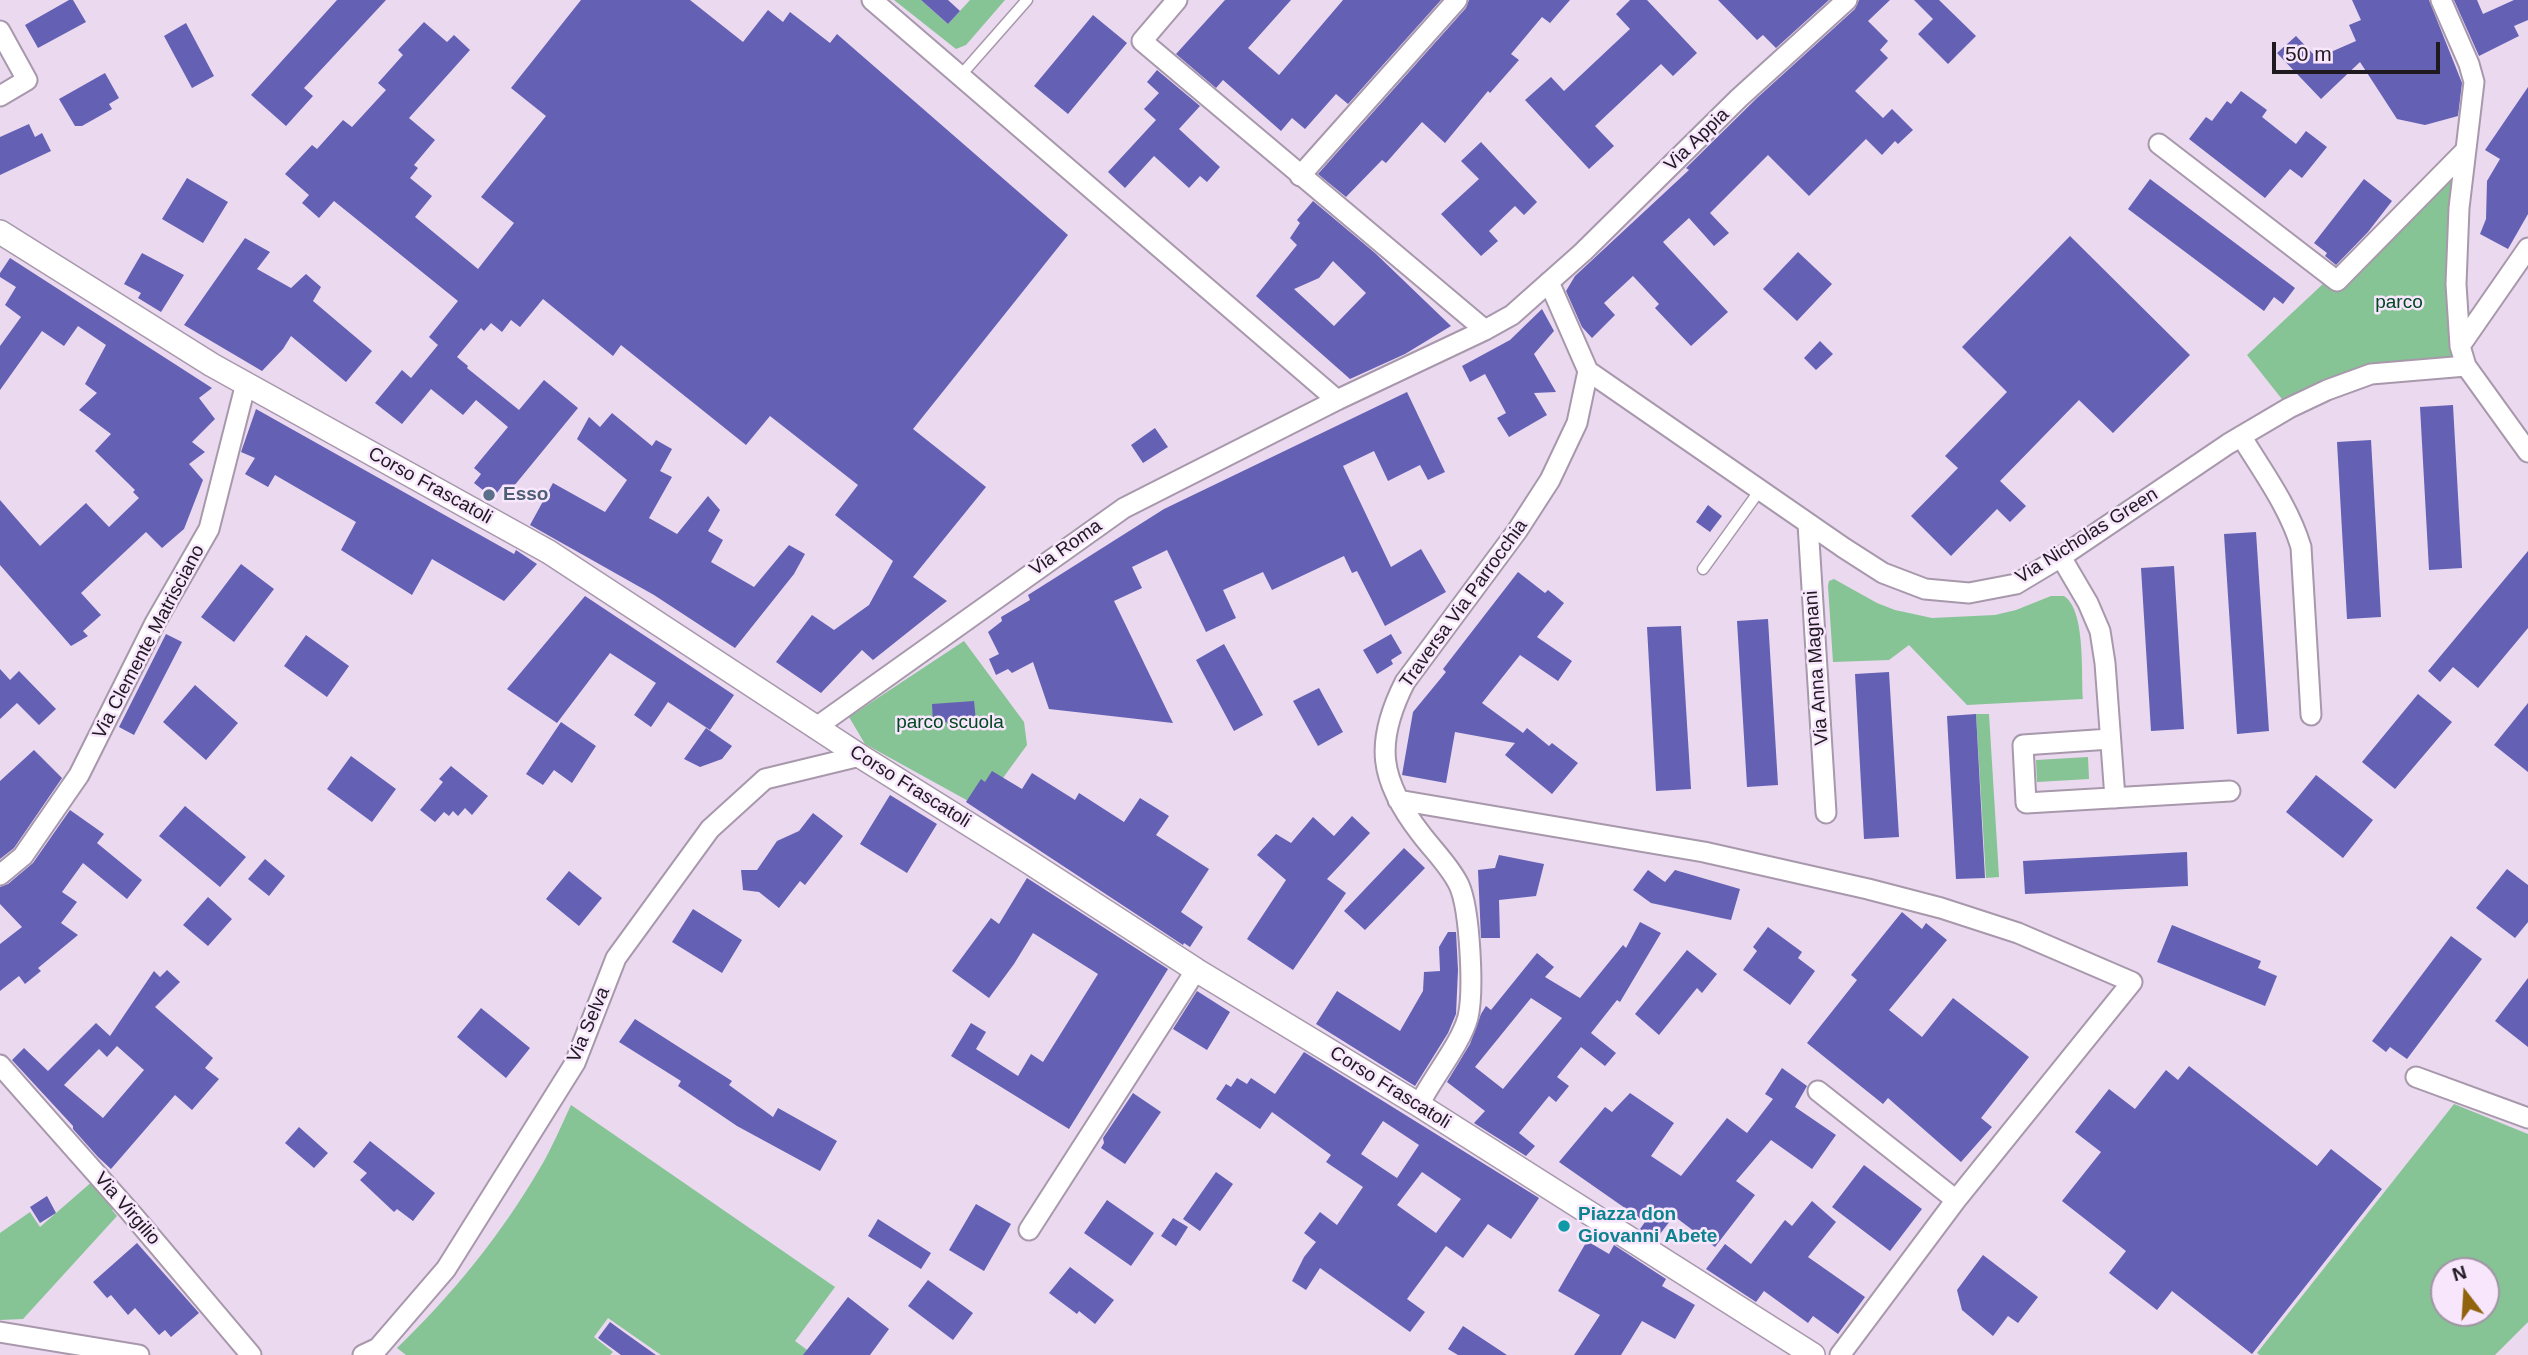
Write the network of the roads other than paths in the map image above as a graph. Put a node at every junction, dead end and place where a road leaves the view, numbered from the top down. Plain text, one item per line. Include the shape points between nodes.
1 (872, 0) edge
2 (1027, 0) edge
3 (1177, 0) edge
4 (1457, 0) edge
5 (1847, 0) edge
6 (2441, 0) edge
7 (0, 31) edge
8 (961, 75) junction
9 (0, 96) edge
10 (2159, 144) dead end
11 (2464, 152) junction
12 (1300, 176) junction
13 (0, 232) edge
14 (2528, 248) edge
15 (1549, 282) junction
16 (1485, 330) junction
17 (2460, 346) junction
18 (2466, 366) junction
19 (1588, 371) junction
20 (246, 383) junction
21 (1337, 400) junction
22 (2241, 436) junction
23 (2528, 452) edge
24 (1760, 490) junction
25 (1808, 524) junction
26 (2061, 557) junction
27 (1703, 569) dead end
28 (2311, 715) dead end
29 (815, 728) junction
30 (2110, 739) junction
31 (864, 759) junction
32 (2230, 791) dead end
33 (2115, 798) junction
34 (1398, 800) junction
35 (1826, 813) dead end
36 (0, 875) edge
37 (1196, 970) junction
38 (0, 1065) edge
39 (2416, 1077) dead end
40 (1818, 1091) dead end
41 (1419, 1105) junction
42 (2528, 1118) edge
43 (1955, 1200) junction
44 (1029, 1230) dead end
45 (0, 1332) edge
46 (139, 1355) edge
47 (251, 1355) edge
48 (363, 1355) edge
49 (1813, 1355) edge
50 (1840, 1355) edge

1 - 8 street
2 - 8 lane
3 - 12 street via 1142,41
4 - 12 street
5 - 15 street, Via Appia
6 - 11 street via 2474,82
7 - 9 street via 27,80
8 - 21 street
10 - 11 street via 2337,281
11 - 17 street via 2456,284
12 - 16 street
13 - 20 street, Corso Frascatoli
14 - 17 street
15 - 16 street, Via Roma via 1511,315
15 - 19 street
16 - 21 street, Via Roma
17 - 18 street
18 - 22 street, Via Nicholas Green via 2371,374 2289,408
18 - 23 street
19 - 24 street, Via Nicholas Green
19 - 34 street, Traversa Via Parrocchia via 1577,423 1550,480 1396,699 1384,754
20 - 29 street, Corso Frascatoli via 549,552
20 - 36 street, Via Clemente Matrisciano via 209,529 155,623 79,775 23,856
21 - 29 street, Via Roma via 1124,508
22 - 26 street, Via Nicholas Green
22 - 28 street via 2286,509 2301,547
24 - 25 street, Via Nicholas Green
24 - 27 lane
25 - 26 street, Via Nicholas Green via 1883,573 1925,589 1969,593 2016,584
25 - 35 street, Via Anna Magnani
26 - 30 street via 2100,631
29 - 31 street, Corso Frascatoli
30 - 33 street
30 - 33 street via 2023,745 2026,803
31 - 37 street, Corso Frascatoli
31 - 48 street, Via Selva via 765,779 710,829 616,958 575,1063 446,1269 378,1348
32 - 33 street
34 - 41 street, Traversa Via Parrocchia via 1459,885 1467,926 1468,1016
34 - 43 street via 1704,852 1868,889 2018,933 2132,982
37 - 41 street, Corso Frascatoli
37 - 44 street
38 - 47 street, Via Virgilio
39 - 42 street
40 - 43 street
41 - 49 street, Corso Frascatoli
43 - 50 street
45 - 46 street

